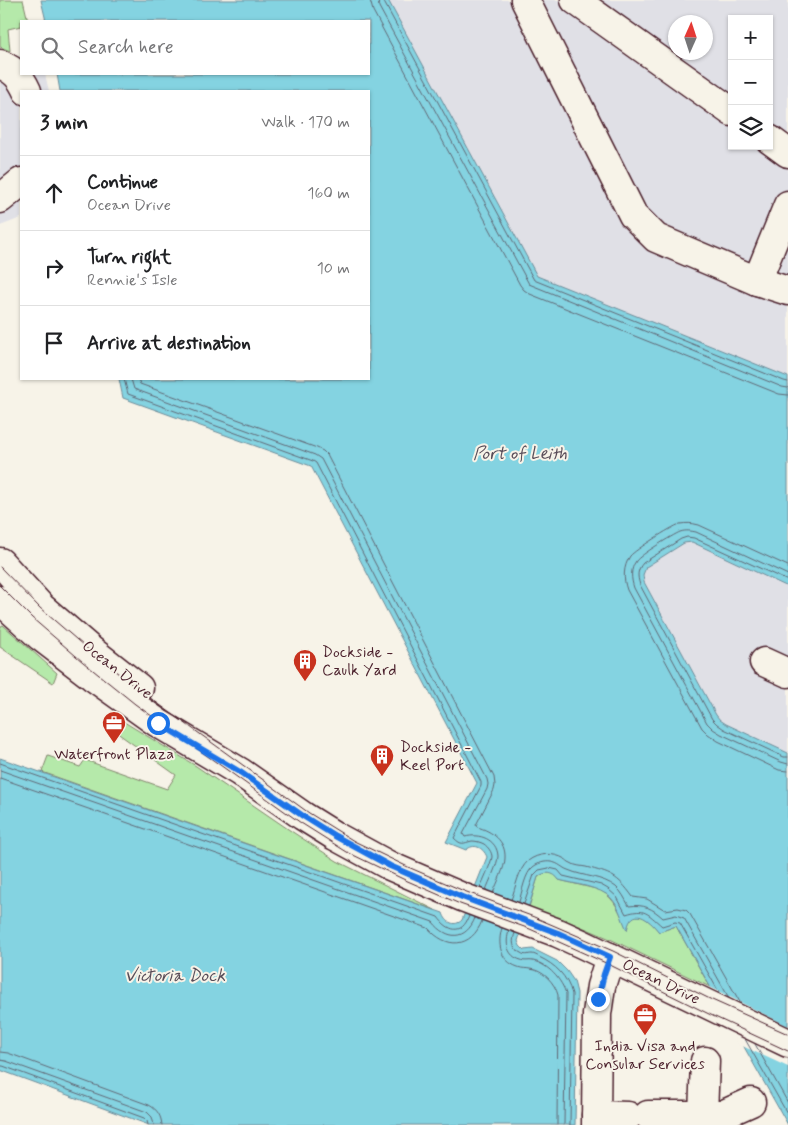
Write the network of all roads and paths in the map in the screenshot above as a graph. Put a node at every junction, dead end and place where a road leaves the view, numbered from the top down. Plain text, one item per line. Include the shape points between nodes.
1 (525, 0) edge
2 (575, 0) edge
3 (0, 64) edge
4 (26, 90) edge
5 (728, 109) edge
6 (773, 143) edge
7 (788, 153) edge
8 (20, 183) edge
9 (0, 199) edge
10 (788, 205) edge
11 (757, 281) junction
12 (788, 291) edge
13 (0, 562) edge
14 (11, 592) edge
15 (610, 957) junction
16 (788, 1043) edge
17 (705, 1061) dead end
18 (751, 1102) dead end
19 (703, 1115) junction
20 (596, 1120) edge

1 - 11 street via 633,215 656,238
2 - 5 street
3 - 4 street via 20,77
6 - 7 street
8 - 9 street
10 - 11 street
11 - 12 street
13 - 14 street, Ocean Drive
14 - 15 street, Ocean Drive via 41,637 92,676 158,723 240,772 335,836 390,866
15 - 16 street, Ocean Drive
15 - 20 street via 598,999
17 - 19 street
18 - 19 street via 722,1115
19 - 20 street

